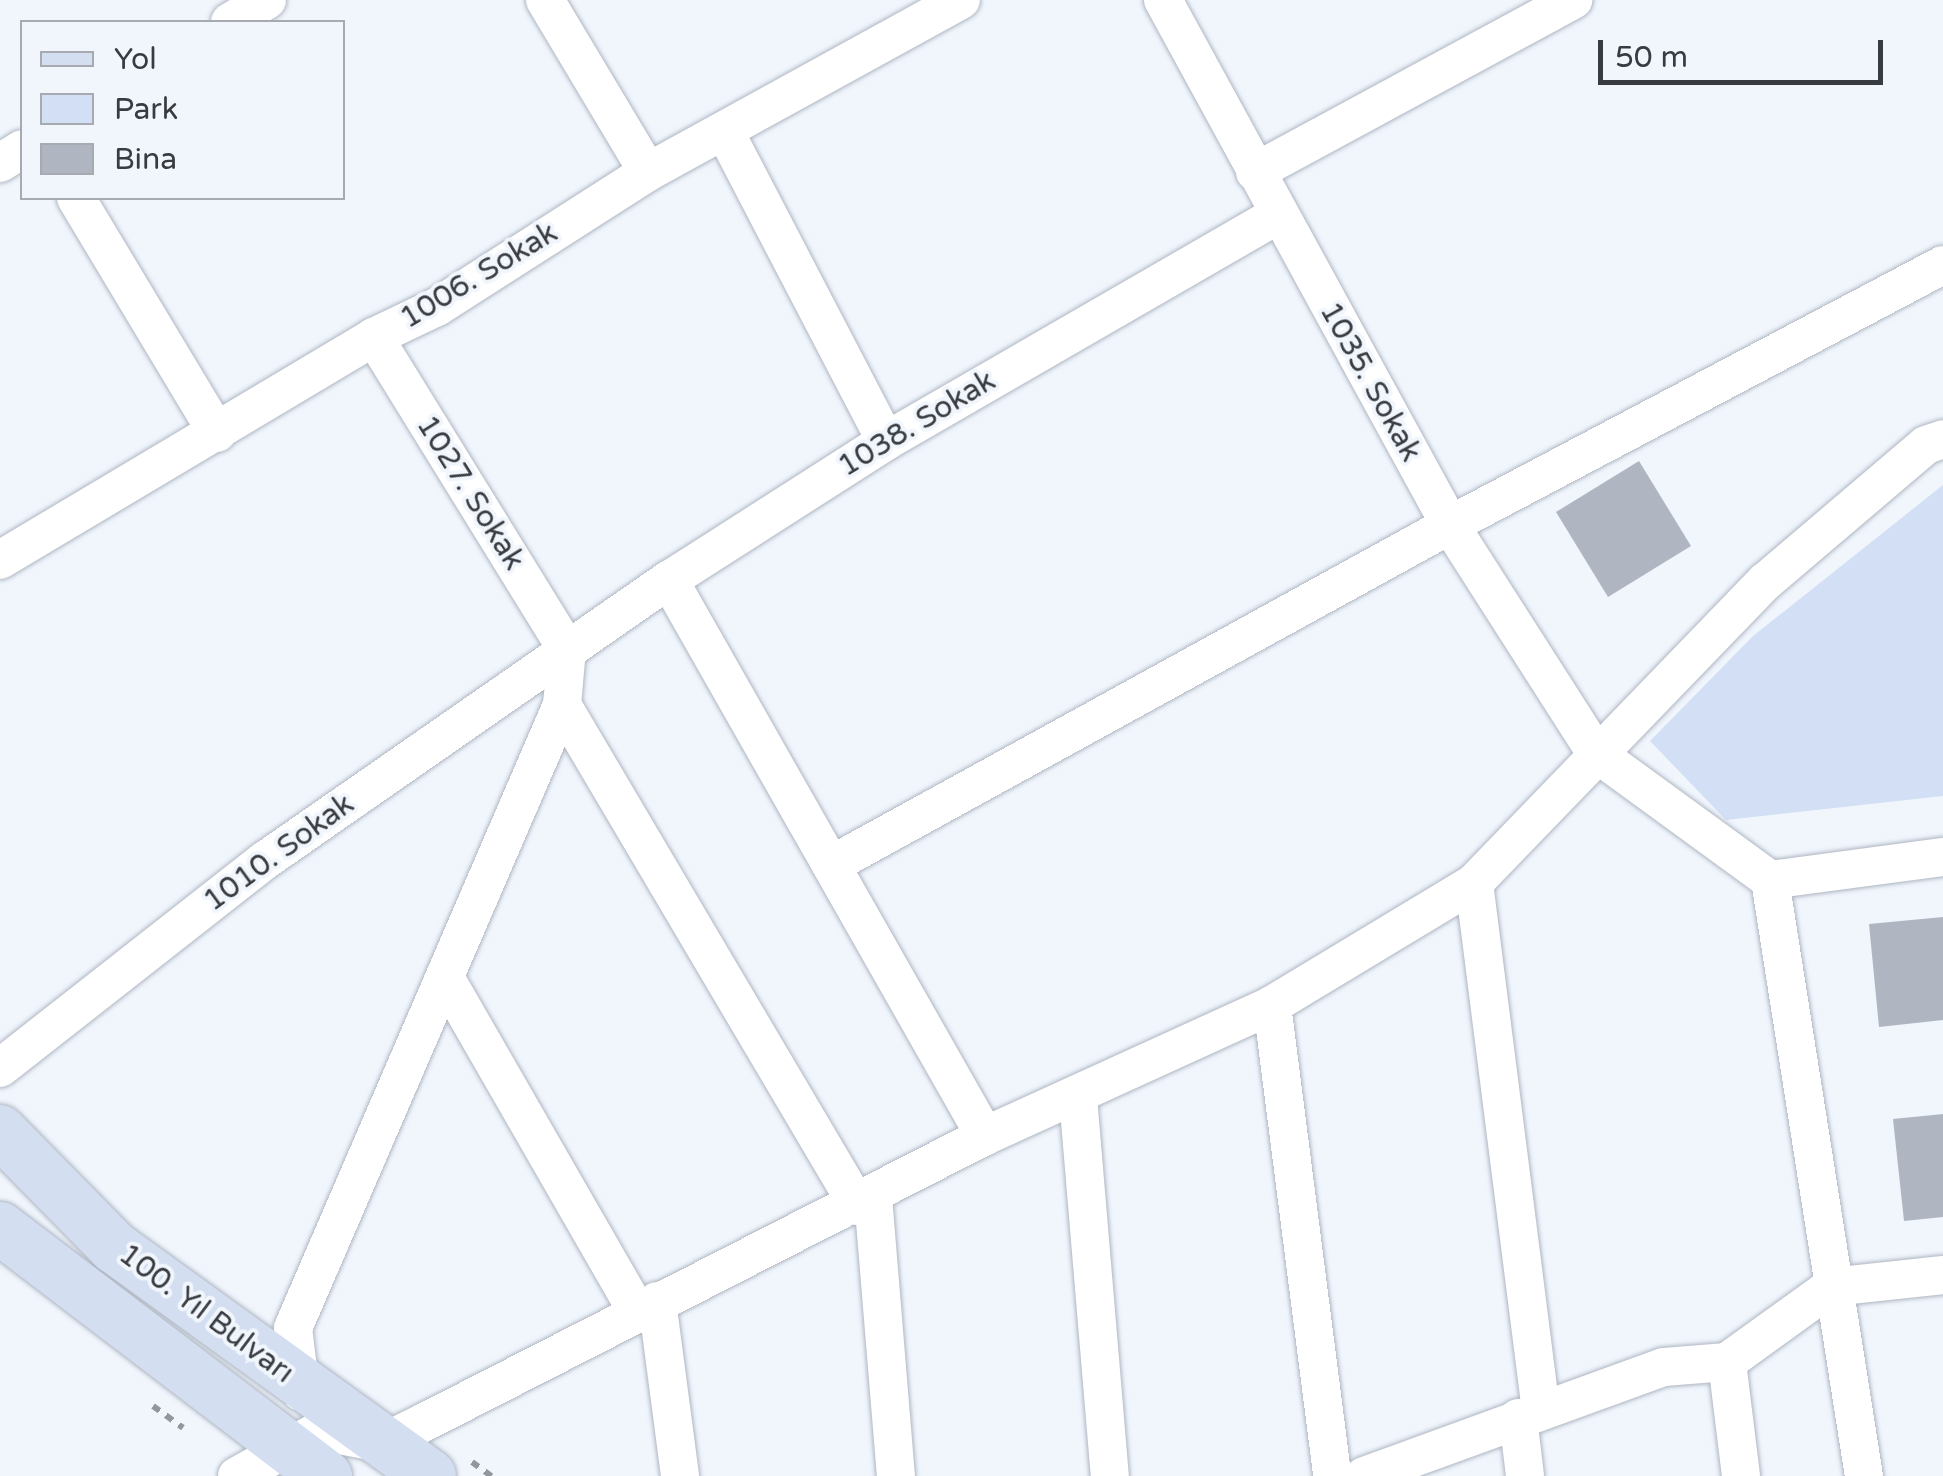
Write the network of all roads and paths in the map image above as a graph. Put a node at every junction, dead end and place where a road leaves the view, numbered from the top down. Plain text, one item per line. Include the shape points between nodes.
1 (266, 0) edge
2 (545, 0) edge
3 (962, 0) edge
4 (1163, 0) edge
5 (1572, 0) edge
6 (233, 20) edge
7 (726, 134) junction
8 (648, 172) junction
9 (1255, 172) junction
10 (77, 200) edge
11 (1276, 214) junction
12 (1943, 265) edge
13 (374, 337) junction
14 (216, 433) junction
15 (1943, 438) edge
16 (886, 441) junction
17 (1450, 525) junction
18 (0, 560) edge
19 (669, 580) junction
20 (567, 649) junction
21 (562, 705) junction
22 (1596, 752) junction
23 (1943, 857) edge
24 (830, 866) junction
25 (1770, 880) junction
26 (1474, 883) junction
27 (447, 981) junction
28 (1272, 1005) junction
29 (0, 1068) edge
30 (1078, 1097) junction
31 (0, 1130) edge
32 (985, 1136) junction
33 (866, 1201) junction
34 (0, 1228) edge
35 (1943, 1275) edge
36 (1831, 1287) junction
37 (647, 1306) junction
38 (1727, 1362) junction
39 (296, 1380) junction
40 (1530, 1414) junction
41 (382, 1443) junction
42 (311, 1451) edge
43 (236, 1476) edge
44 (430, 1476) edge
45 (680, 1476) edge
46 (896, 1476) edge
47 (1110, 1476) edge
48 (1332, 1476) edge
49 (1364, 1476) edge
50 (1525, 1476) edge
51 (1741, 1476) edge
52 (1864, 1476) edge

1 - 6 street
2 - 8 street
3 - 7 street, 1006. Sokak
4 - 9 street, 1035. Sokak
5 - 9 street
7 - 8 street, 1006. Sokak
7 - 16 street
8 - 13 street, 1006. Sokak via 437,307
9 - 11 street, 1035. Sokak
10 - 14 street
11 - 16 street, 1038. Sokak
11 - 17 street, 1035. Sokak
12 - 17 street
13 - 14 street, 1006. Sokak
13 - 20 street, 1027. Sokak
14 - 18 street, 1006. Sokak
15 - 22 street via 1926,445 1765,582
16 - 19 street, 1038. Sokak
17 - 22 street, 1035. Sokak
17 - 24 street
19 - 20 street, 1038. Sokak
19 - 24 street
20 - 21 street
20 - 29 street, 1010. Sokak via 264,861
21 - 27 street
21 - 33 street
22 - 25 street
22 - 26 street
23 - 25 street
24 - 32 street
25 - 36 street
26 - 28 street
26 - 40 street
27 - 37 street
27 - 39 street via 293,1328
28 - 30 street
28 - 48 street
30 - 32 street
30 - 47 street
31 - 39 main road, 100. Yıl Bulvarı via 114,1247
32 - 33 street
33 - 37 street
33 - 46 street
34 - 42 main road, 100. Yıl Bulvarı
35 - 36 street
36 - 38 street
36 - 52 street
37 - 41 street
37 - 45 street
38 - 40 street via 1664,1367
38 - 51 street
39 - 41 main road, 100. Yıl Bulvarı
39 - 42 street
40 - 49 street
40 - 50 street
41 - 42 street
41 - 44 main road, 100. Yıl Bulvarı
42 - 43 street

